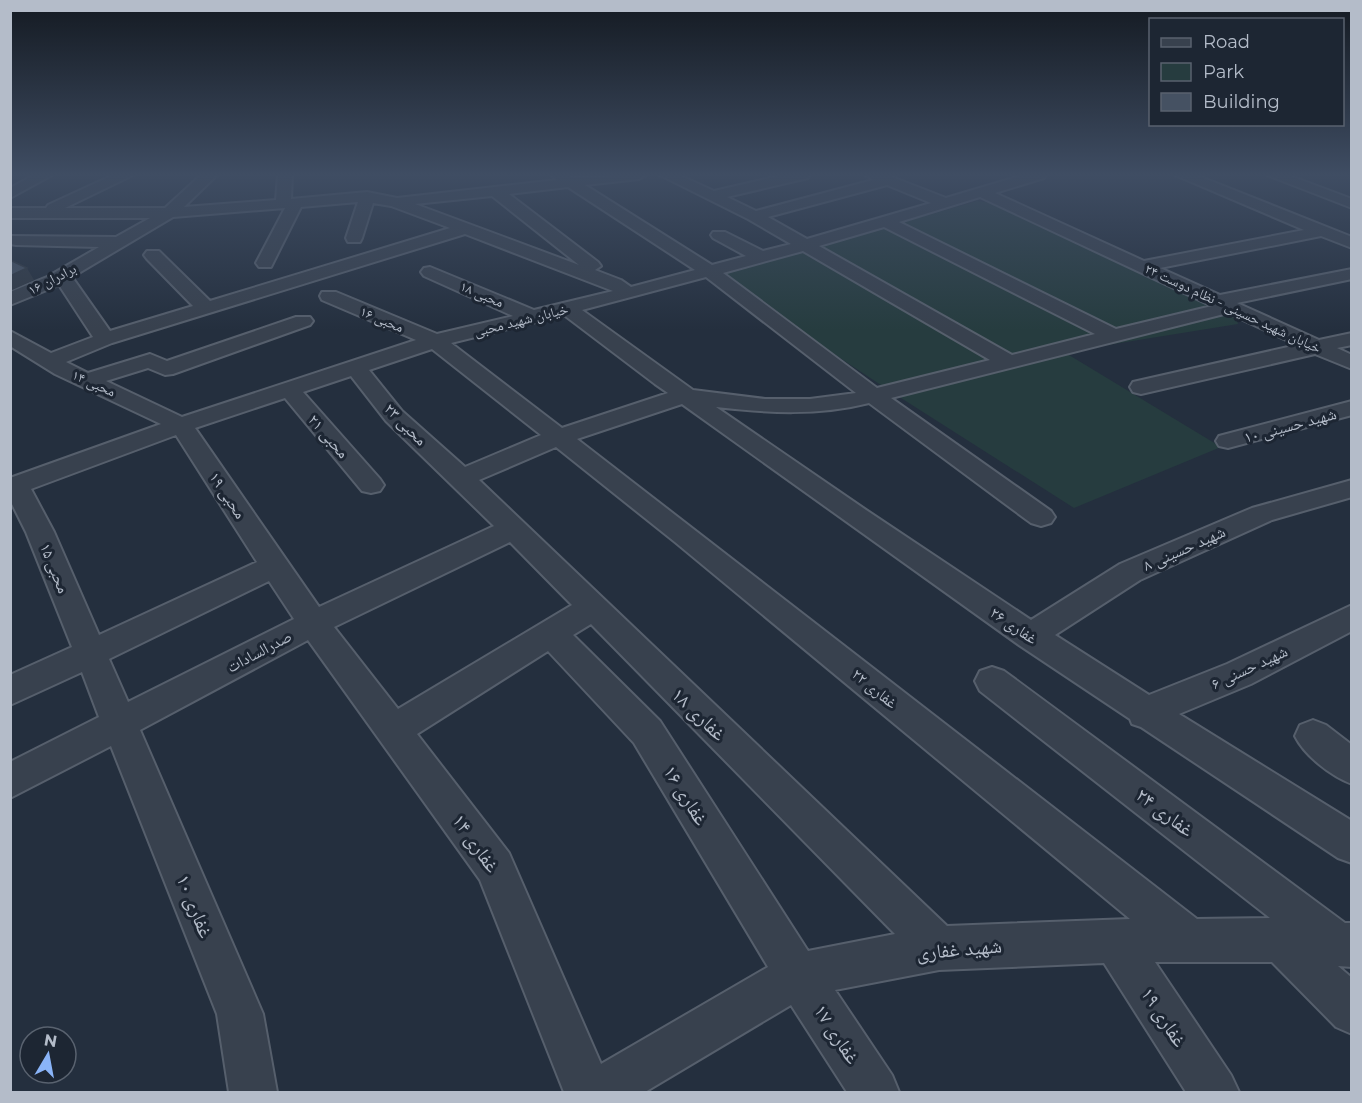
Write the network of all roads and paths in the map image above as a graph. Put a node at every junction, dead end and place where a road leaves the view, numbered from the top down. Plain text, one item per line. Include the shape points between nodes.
1 (42, 226) edge
2 (146, 226) edge
3 (280, 226) edge
4 (359, 226) edge
5 (462, 226) edge
6 (541, 226) edge
7 (639, 226) edge
8 (773, 226) edge
9 (871, 226) edge
10 (896, 226) edge
11 (1057, 226) edge
12 (1311, 226) edge
13 (466, 228) junction
14 (1322, 231) junction
15 (719, 235) dead end
16 (354, 238) dead end
17 (13, 241) edge
18 (119, 242) junction
19 (1352, 243) edge
20 (806, 245) junction
21 (153, 255) dead end
22 (761, 257) junction
23 (265, 263) dead end
24 (1144, 266) junction
25 (709, 271) junction
26 (430, 272) dead end
27 (1352, 274) edge
28 (62, 276) junction
29 (621, 289) junction
30 (329, 296) dead end
31 (10, 300) edge
32 (1224, 304) junction
33 (206, 307) junction
34 (567, 308) junction
35 (533, 317) junction
36 (303, 321) dead end
37 (1114, 336) junction
38 (10, 337) edge
39 (105, 339) junction
40 (1352, 339) edge
41 (435, 341) junction
42 (1315, 346) junction
43 (50, 361) junction
44 (1009, 362) junction
45 (1352, 363) edge
46 (355, 366) junction
47 (88, 380) junction
48 (1141, 387) dead end
49 (288, 388) junction
50 (683, 396) junction
51 (874, 396) junction
52 (1352, 408) edge
53 (181, 425) junction
54 (558, 437) junction
55 (1228, 441) dead end
56 (462, 478) junction
57 (371, 484) dead end
58 (13, 486) edge
59 (1352, 488) edge
60 (1041, 517) dead end
61 (512, 529) junction
62 (275, 566) junction
63 (592, 608) junction
64 (1352, 617) edge
65 (313, 623) junction
66 (550, 633) junction
67 (1030, 636) junction
68 (90, 653) junction
69 (992, 681) dead end
70 (10, 691) edge
71 (1144, 713) junction
72 (120, 724) junction
73 (393, 730) junction
74 (1312, 736) dead end
75 (1352, 767) edge
76 (10, 781) edge
77 (1352, 844) edge
78 (1281, 940) junction
79 (1115, 941) junction
80 (1190, 941) junction
81 (1345, 944) edge
82 (939, 948) junction
83 (798, 975) junction
84 (1352, 1011) edge
85 (253, 1092) edge
86 (588, 1092) edge
87 (600, 1092) edge
88 (875, 1092) edge
89 (1214, 1092) edge

1 - 17 street
2 - 18 street, برادران ۱۶
3 - 23 street
4 - 16 street
5 - 13 street
6 - 29 street
7 - 25 street
8 - 20 street
9 - 20 street, خیابان شهید محبی
10 - 37 street
11 - 24 street, خیابان شهید حسینی - نظام دوست ۲۴
12 - 14 street
13 - 29 street
13 - 33 street
14 - 19 street
14 - 24 street
15 - 22 street
17 - 18 street
18 - 28 street, برادران ۱۶
20 - 22 street, خیابان شهید محبی
20 - 44 street
21 - 33 street
22 - 25 street, خیابان شهید محبی
24 - 32 street, خیابان شهید حسینی - نظام دوست ۲۴
25 - 29 street, خیابان شهید محبی
25 - 51 street
26 - 35 street, محبی ۱۸
27 - 32 street
28 - 31 street, برادران ۱۶
28 - 39 street
29 - 34 street, خیابان شهید محبی
30 - 41 street, محبی ۱۶
32 - 37 street
32 - 42 street, خیابان شهید حسینی - نظام دوست ۲۴
33 - 39 street
34 - 35 street, خیابان شهید محبی
34 - 50 street, غفاری ۲۶
35 - 41 street, خیابان شهید محبی
36 - 47 street via 165,369 150,360
37 - 44 street
38 - 43 street, محبی ۱۴
39 - 43 street
40 - 42 street
41 - 46 street, خیابان شهید محبی
41 - 54 street, محبی ۱۶
42 - 45 street, خیابان شهید حسینی - نظام دوست ۲۴
42 - 48 street
43 - 47 street, محبی ۱۴
44 - 51 street
46 - 49 street, خیابان شهید محبی
46 - 56 street, محبی ۲۳ via 394,416
47 - 53 street, محبی ۱۴
49 - 53 street, خیابان شهید محبی
49 - 57 street, محبی ۲۱
50 - 51 street via 765,406 810,406 843,404
50 - 54 street
50 - 67 street, غفاری ۲۶
51 - 60 street
52 - 55 street, شهید حسینی ۱۰
53 - 58 street, خیابان شهید محبی
53 - 62 street, محبی ۱۹
54 - 56 street
54 - 80 street, غفاری ۲۲
56 - 61 street, غفاری ۱۸
58 - 68 street, محبی ۱۵ via 40,532
59 - 67 street, شهید حسینی ۸ via 1262,514 1130,572
61 - 63 street, غفاری ۱۸
61 - 65 street, صدرالسادات
62 - 65 street, محبی ۱۹
62 - 68 street
63 - 66 street
63 - 82 street, غفاری ۱۸
64 - 71 street, شهید حسنی ۶ via 1239,674
65 - 72 street, صدرالسادات
65 - 73 street, غفاری ۱۴
66 - 73 street
66 - 83 street, غفاری ۱۶ via 647,732
67 - 71 street, غفاری ۲۶
68 - 70 street
68 - 72 street, محبی ۱۵
69 - 81 street, غفاری ۲۴
71 - 77 street, غفاری ۲۶
72 - 76 street, صدرالسادات
72 - 85 street, غفاری ۱۰ via 240,1014
73 - 86 street, غفاری ۱۴ via 495,867
74 - 75 street
78 - 80 street, شهید غفاری
78 - 81 street, شهید غفاری
78 - 84 street
79 - 80 street, شهید غفاری
79 - 82 street, شهید غفاری
79 - 89 street, غفاری ۱۹
82 - 83 street, شهید غفاری
83 - 87 street, شهید غفاری
83 - 88 street, غفاری ۱۷

